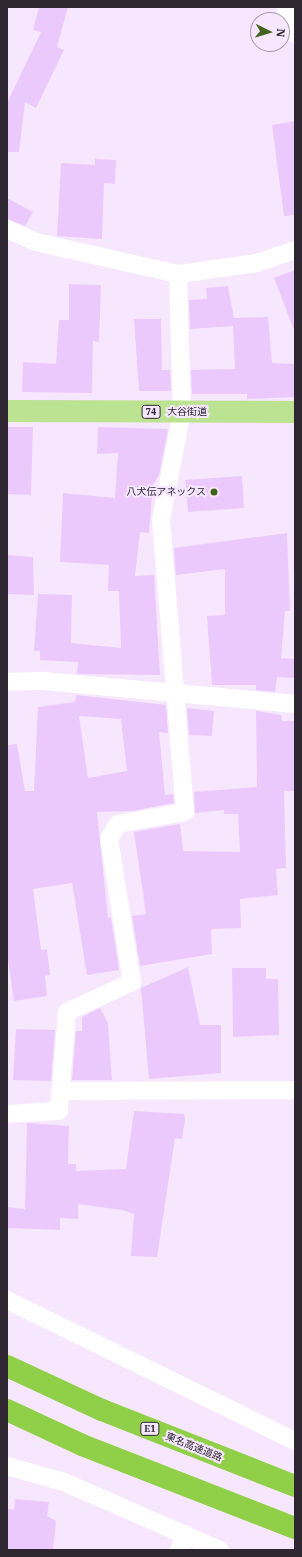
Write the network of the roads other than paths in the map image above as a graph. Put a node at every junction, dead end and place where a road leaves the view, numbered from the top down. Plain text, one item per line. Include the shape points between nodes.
1 (286, 7) edge
2 (295, 34) edge
3 (7, 229) edge
4 (295, 250) edge
5 (178, 274) junction
6 (7, 411) edge
7 (182, 412) junction
8 (295, 412) edge
9 (7, 682) edge
10 (177, 693) junction
11 (295, 704) edge
12 (295, 1090) edge
13 (63, 1091) junction
14 (7, 1114) edge
15 (7, 1300) edge
16 (7, 1366) edge
17 (7, 1410) edge
18 (295, 1441) edge
19 (7, 1466) edge
20 (295, 1486) edge
21 (295, 1528) edge
22 (182, 1542) edge
23 (220, 1550) edge

1 - 2 street
3 - 5 street via 36,242
4 - 5 street via 257,263
5 - 7 street
6 - 7 main road, 大谷街道 / 74
7 - 8 main road, 大谷街道 / 74
7 - 10 street via 161,520 162,569
9 - 10 street via 43,681
10 - 11 street
10 - 13 street via 185,812 118,824 109,839 132,982 67,1012
12 - 13 street
13 - 14 street via 59,1111
15 - 18 street
16 - 20 highway, 東名高速道路 / E1 via 102,1410
17 - 21 highway via 82,1445
19 - 22 street via 64,1482
22 - 23 street

